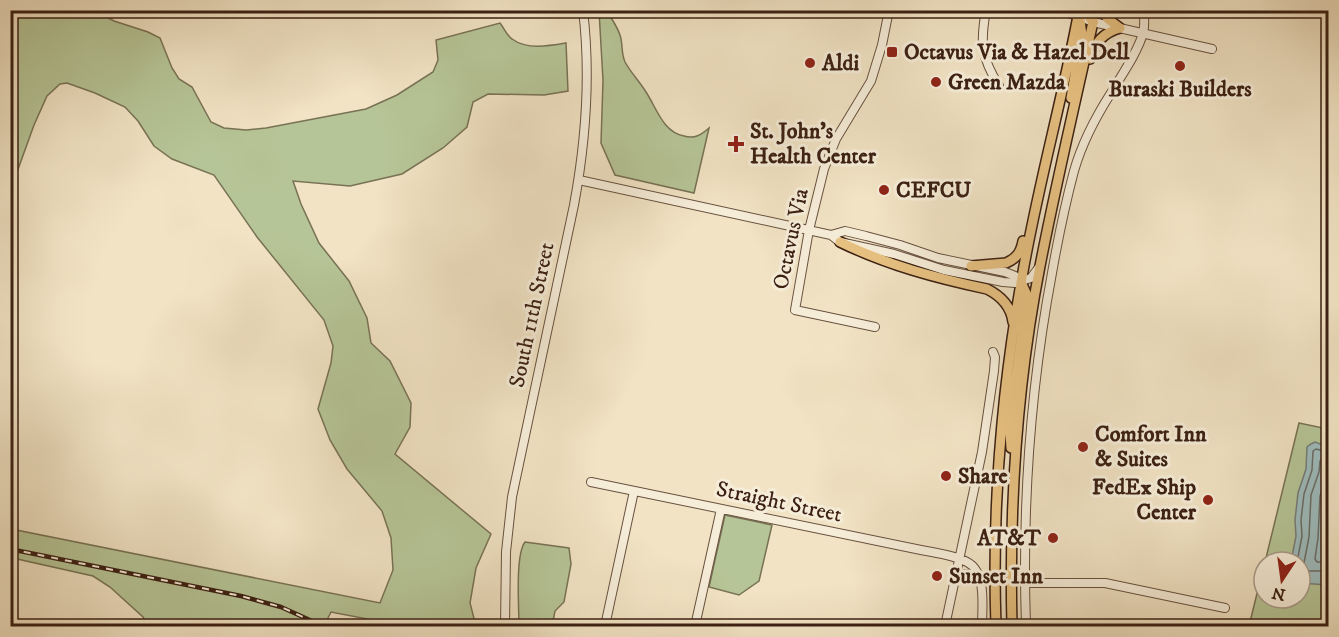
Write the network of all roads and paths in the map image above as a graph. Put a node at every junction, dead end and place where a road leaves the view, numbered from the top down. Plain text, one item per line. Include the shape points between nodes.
1 (582, 10) edge
2 (890, 10) edge
3 (986, 10) edge
4 (1056, 10) edge
5 (1102, 10) edge
6 (1144, 10) edge
7 (1082, 12) edge
8 (1094, 16) edge
9 (1120, 28) junction
10 (1143, 33) junction
11 (1212, 49) dead end
12 (999, 86) dead end
13 (1071, 118) junction
14 (1054, 126) junction
15 (579, 180) junction
16 (809, 230) junction
17 (831, 235) junction
18 (840, 242) junction
19 (971, 266) junction
20 (1040, 266) junction
21 (1021, 282) junction
22 (875, 327) dead end
23 (1013, 332) junction
24 (993, 352) dead end
25 (1014, 474) junction
26 (591, 482) dead end
27 (634, 491) junction
28 (721, 509) junction
29 (959, 559) junction
30 (980, 578) junction
31 (955, 581) junction
32 (1025, 583) junction
33 (1225, 608) dead end
34 (505, 627) edge
35 (605, 627) edge
36 (695, 627) edge
37 (945, 627) edge
38 (982, 627) edge
39 (996, 627) edge
40 (1012, 627) edge
41 (1026, 627) edge

1 - 15 street, South 11th Street via 587,62
2 - 16 street, Octavus Via via 871,81 831,150
3 - 12 street via 983,51
4 - 7 street
5 - 9 main road
6 - 10 street
7 - 8 highway
7 - 13 main road
7 - 14 main road
8 - 9 street
8 - 13 main road
9 - 10 street
9 - 13 main road via 1095,45 1082,95
10 - 11 street
10 - 32 street via 1085,139 1065,210 1034,397 1026,493
13 - 20 main road
14 - 19 main road via 1044,149 1022,249 1006,263
14 - 21 main road
15 - 16 street
15 - 34 street, South 11th Street via 512,497 506,552
16 - 17 street
16 - 22 street, Octavus Via via 795,310
17 - 18 street
17 - 19 street via 845,231
18 - 21 street via 966,275
18 - 23 main road via 938,279 993,292 1011,312
19 - 21 street via 1005,272
20 - 21 street via 1031,278
20 - 25 main road via 1024,368
21 - 23 main road
21 - 25 main road via 1026,304 1010,432
23 - 39 main road via 1000,442
24 - 29 street via 987,422
25 - 40 main road
26 - 27 street, Straight Street
27 - 28 street, Straight Street
27 - 35 street
28 - 29 street, Straight Street
28 - 36 street
29 - 30 street via 972,565
29 - 31 street
30 - 31 street via 968,573
30 - 38 street
31 - 37 street
32 - 33 street via 1105,583
32 - 41 street

